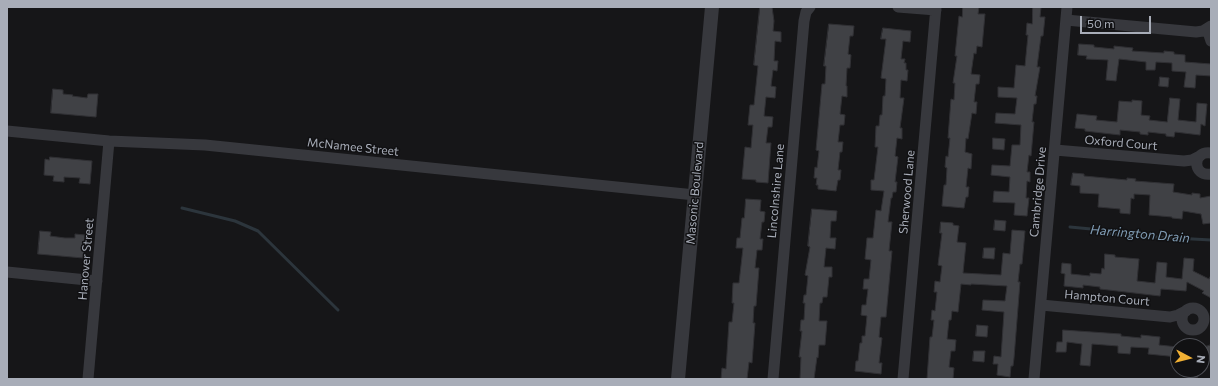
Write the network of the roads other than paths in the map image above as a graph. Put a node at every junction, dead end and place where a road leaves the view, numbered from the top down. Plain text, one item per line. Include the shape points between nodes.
1 (712, 7) edge
2 (810, 7) edge
3 (898, 7) edge
4 (1067, 7) edge
5 (936, 9) edge
6 (1066, 20) junction
7 (1211, 27) edge
8 (1196, 32) junction
9 (1210, 40) edge
10 (7, 131) edge
11 (109, 141) junction
12 (1055, 150) junction
13 (1205, 155) edge
14 (1184, 161) junction
15 (1198, 169) junction
16 (1211, 174) edge
17 (695, 195) junction
18 (7, 272) edge
19 (97, 281) junction
20 (1041, 305) junction
21 (1186, 311) junction
22 (1170, 317) junction
23 (1184, 324) junction
24 (88, 379) edge
25 (678, 379) edge
26 (773, 379) edge
27 (903, 379) edge
28 (1034, 379) edge

1 - 17 street, Masonic Boulevard
2 - 26 street, Lincolnshire Lane via 804,21
3 - 5 street
4 - 6 street, Cambridge Drive
5 - 27 street, Sherwood Lane
6 - 8 street
6 - 12 street, Cambridge Drive
7 - 8 street
7 - 9 street via 1208,32
8 - 9 street
10 - 11 street, McNamee Street
11 - 17 street, McNamee Street via 205,145
11 - 19 street, Hanover Street
12 - 14 street, Oxford Court
12 - 20 street, Cambridge Drive
13 - 14 street, Oxford Court
13 - 15 street, Oxford Court via 1197,162
14 - 15 street, Oxford Court
15 - 16 street, Oxford Court via 1203,174
17 - 25 street, Masonic Boulevard
18 - 19 street
19 - 24 street, Hanover Street
20 - 22 street, Hampton Court
20 - 28 street, Cambridge Drive
21 - 22 street, Hampton Court
21 - 23 street via 1183,317
21 - 23 street, Hampton Court via 1192,308 1199,310 1204,322 1199,328 1192,330
22 - 23 street, Hampton Court

